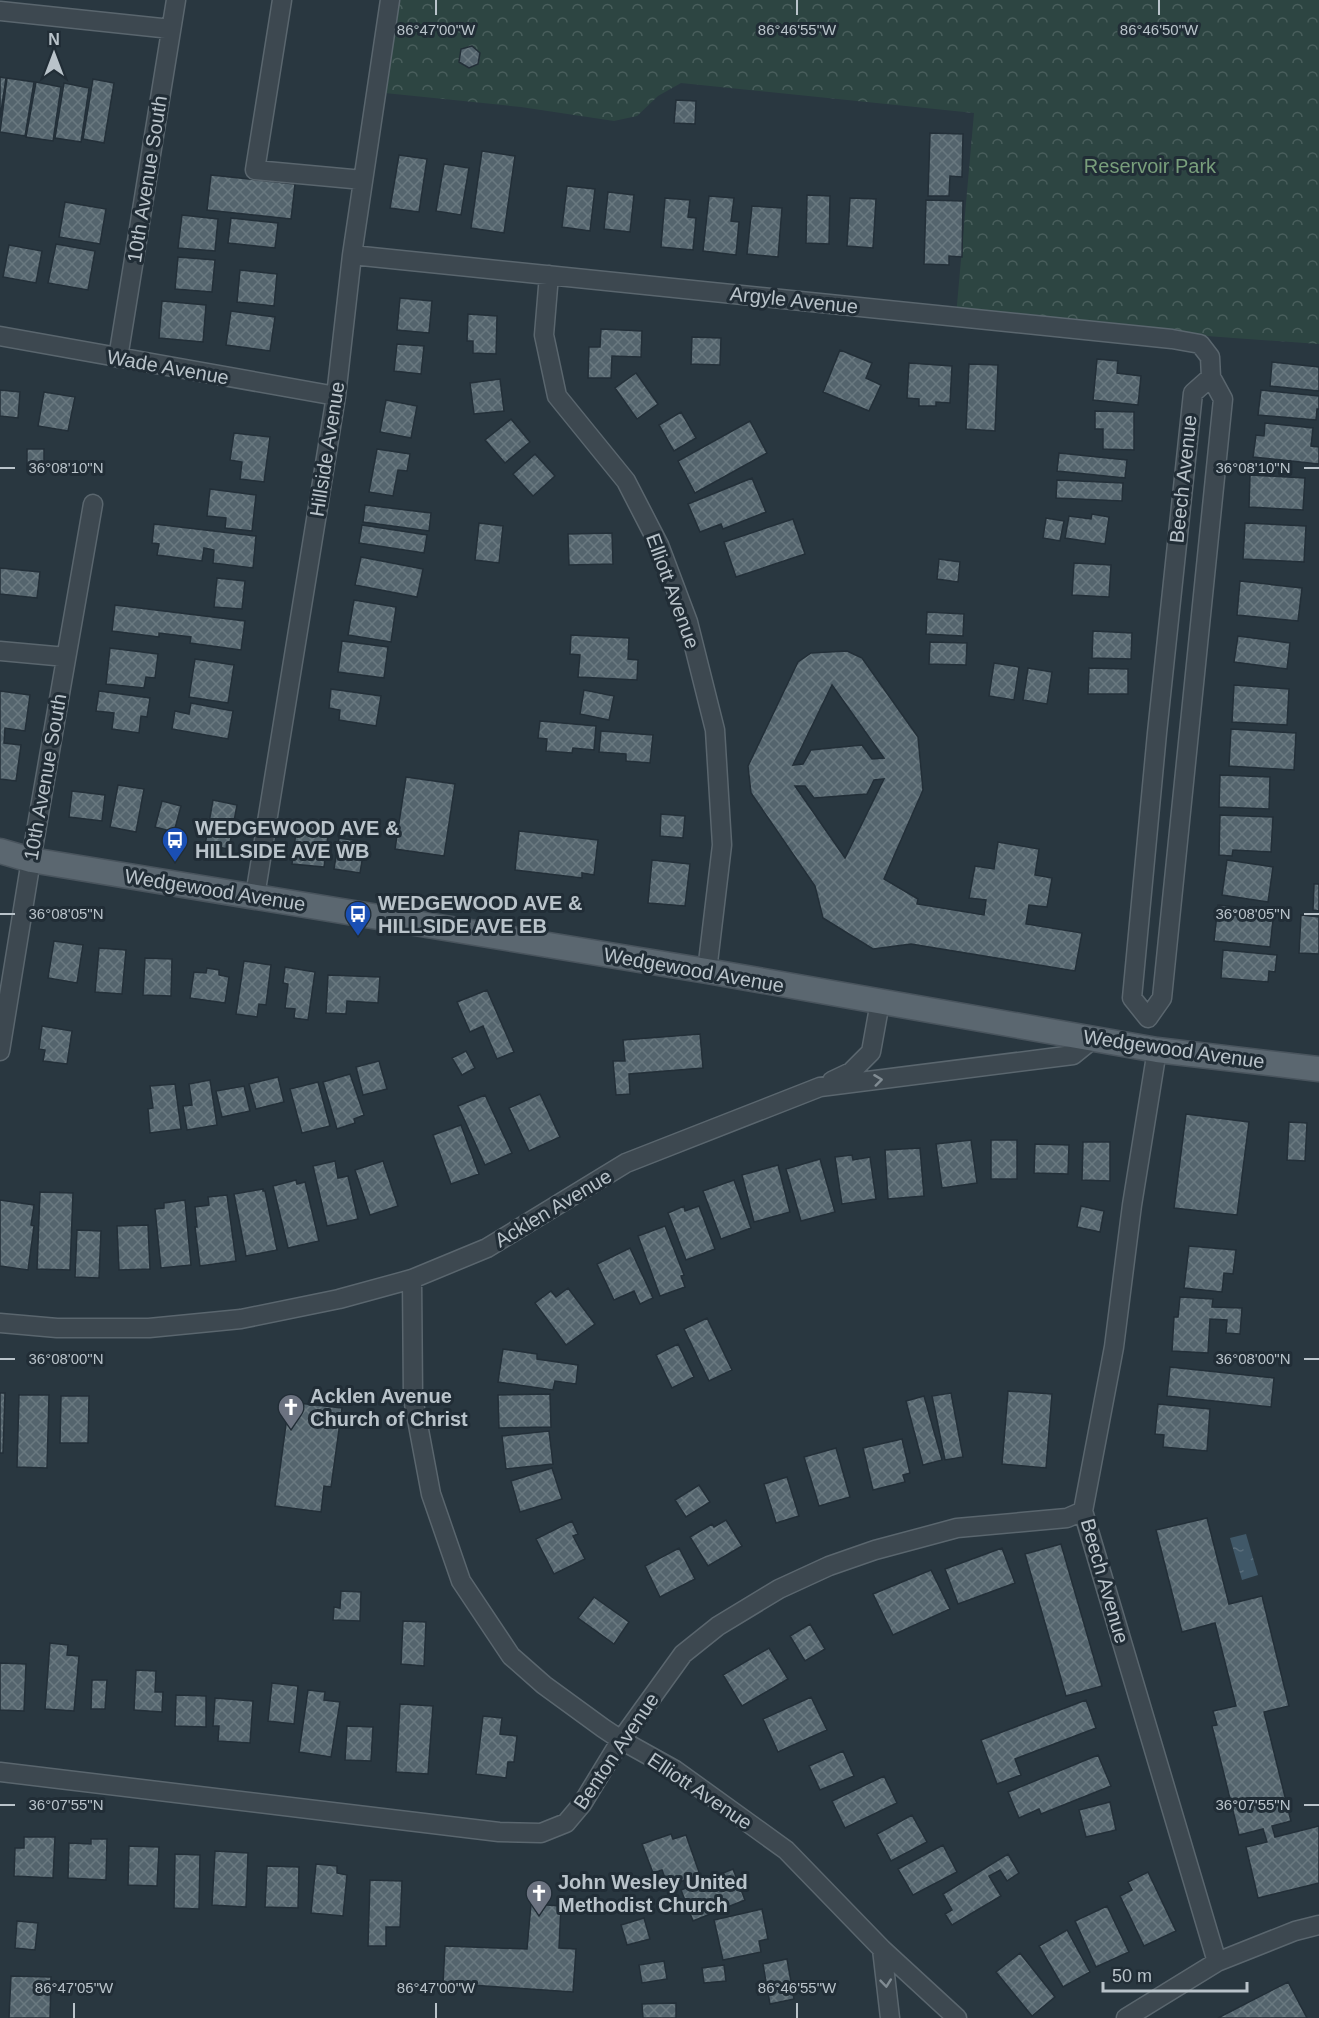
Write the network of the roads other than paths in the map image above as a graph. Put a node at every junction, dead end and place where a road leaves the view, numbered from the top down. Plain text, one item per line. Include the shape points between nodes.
1 (176, 0) edge
2 (282, 0) edge
3 (390, 0) edge
4 (0, 11) edge
5 (171, 29) junction
6 (363, 180) junction
7 (352, 255) junction
8 (549, 275) junction
9 (0, 336) edge
10 (118, 358) junction
11 (1210, 377) junction
12 (336, 396) junction
13 (93, 504) dead end
14 (0, 651) edge
15 (66, 657) junction
16 (1162, 683) junction
17 (1193, 686) junction
18 (0, 851) edge
19 (31, 860) junction
20 (255, 896) junction
21 (7, 963) edge
22 (707, 971) junction
23 (880, 1002) junction
24 (1148, 1017) junction
25 (1094, 1038) junction
26 (1151, 1048) junction
27 (0, 1051) edge
28 (1319, 1069) edge
29 (820, 1087) junction
30 (412, 1279) junction
31 (0, 1323) edge
32 (1083, 1511) junction
33 (621, 1740) junction
34 (0, 1772) edge
35 (1319, 1925) edge
36 (882, 1949) junction
37 (1217, 1962) junction
38 (890, 2018) edge
39 (957, 2018) edge
40 (1126, 2018) edge

1 - 5 street, 10th Avenue South
2 - 6 street via 255,170
3 - 6 street, Hillside Avenue
4 - 5 street
5 - 10 street, 10th Avenue South
6 - 7 street, Hillside Avenue
7 - 8 street, Argyle Avenue
7 - 12 street, Hillside Avenue
8 - 11 street, Argyle Avenue via 1172,339 1200,344 1210,357
8 - 22 street, Elliott Avenue via 544,336 557,396 626,482 659,545 688,622 715,730 722,845
9 - 10 street, Wade Avenue
10 - 12 street, Wade Avenue
11 - 16 street, Beech Avenue via 1193,393
11 - 17 street, Beech Avenue via 1223,399
12 - 20 street, Hillside Avenue
13 - 15 street, 10th Avenue South
14 - 15 street
15 - 19 street, 10th Avenue South
16 - 17 street
16 - 24 street, Beech Avenue via 1132,998
17 - 24 street, Beech Avenue via 1162,998
18 - 19 main road, Wedgewood Avenue
19 - 20 main road, Wedgewood Avenue
19 - 21 street, 10th Avenue South
20 - 22 main road, Wedgewood Avenue
21 - 27 street, 10th Avenue South
22 - 23 main road, Wedgewood Avenue
23 - 25 main road, Wedgewood Avenue
23 - 29 street via 872,1053 851,1072
24 - 26 street, Beech Avenue
25 - 26 main road, Wedgewood Avenue
29 -> 25 street, Acklen Avenue via 1073,1055
26 - 28 main road, Wedgewood Avenue
26 - 32 street, Beech Avenue via 1114,1347
29 - 30 street, Acklen Avenue via 626,1163 487,1248
30 - 31 street, Acklen Avenue via 339,1299 224,1321 149,1328 57,1328
30 - 33 street, Elliott Avenue via 413,1398 431,1494 461,1581 511,1656 544,1685
32 - 33 street, Benton Avenue via 1067,1518 957,1528 866,1553 778,1589 718,1626 683,1654
32 - 37 street, Beech Avenue
33 - 34 street, Benton Avenue via 566,1823 542,1833 488,1830
33 - 36 street, Elliott Avenue via 675,1770 786,1850
35 - 37 street
36 -> 38 street
36 - 39 street, Elliott Avenue
37 - 40 street

